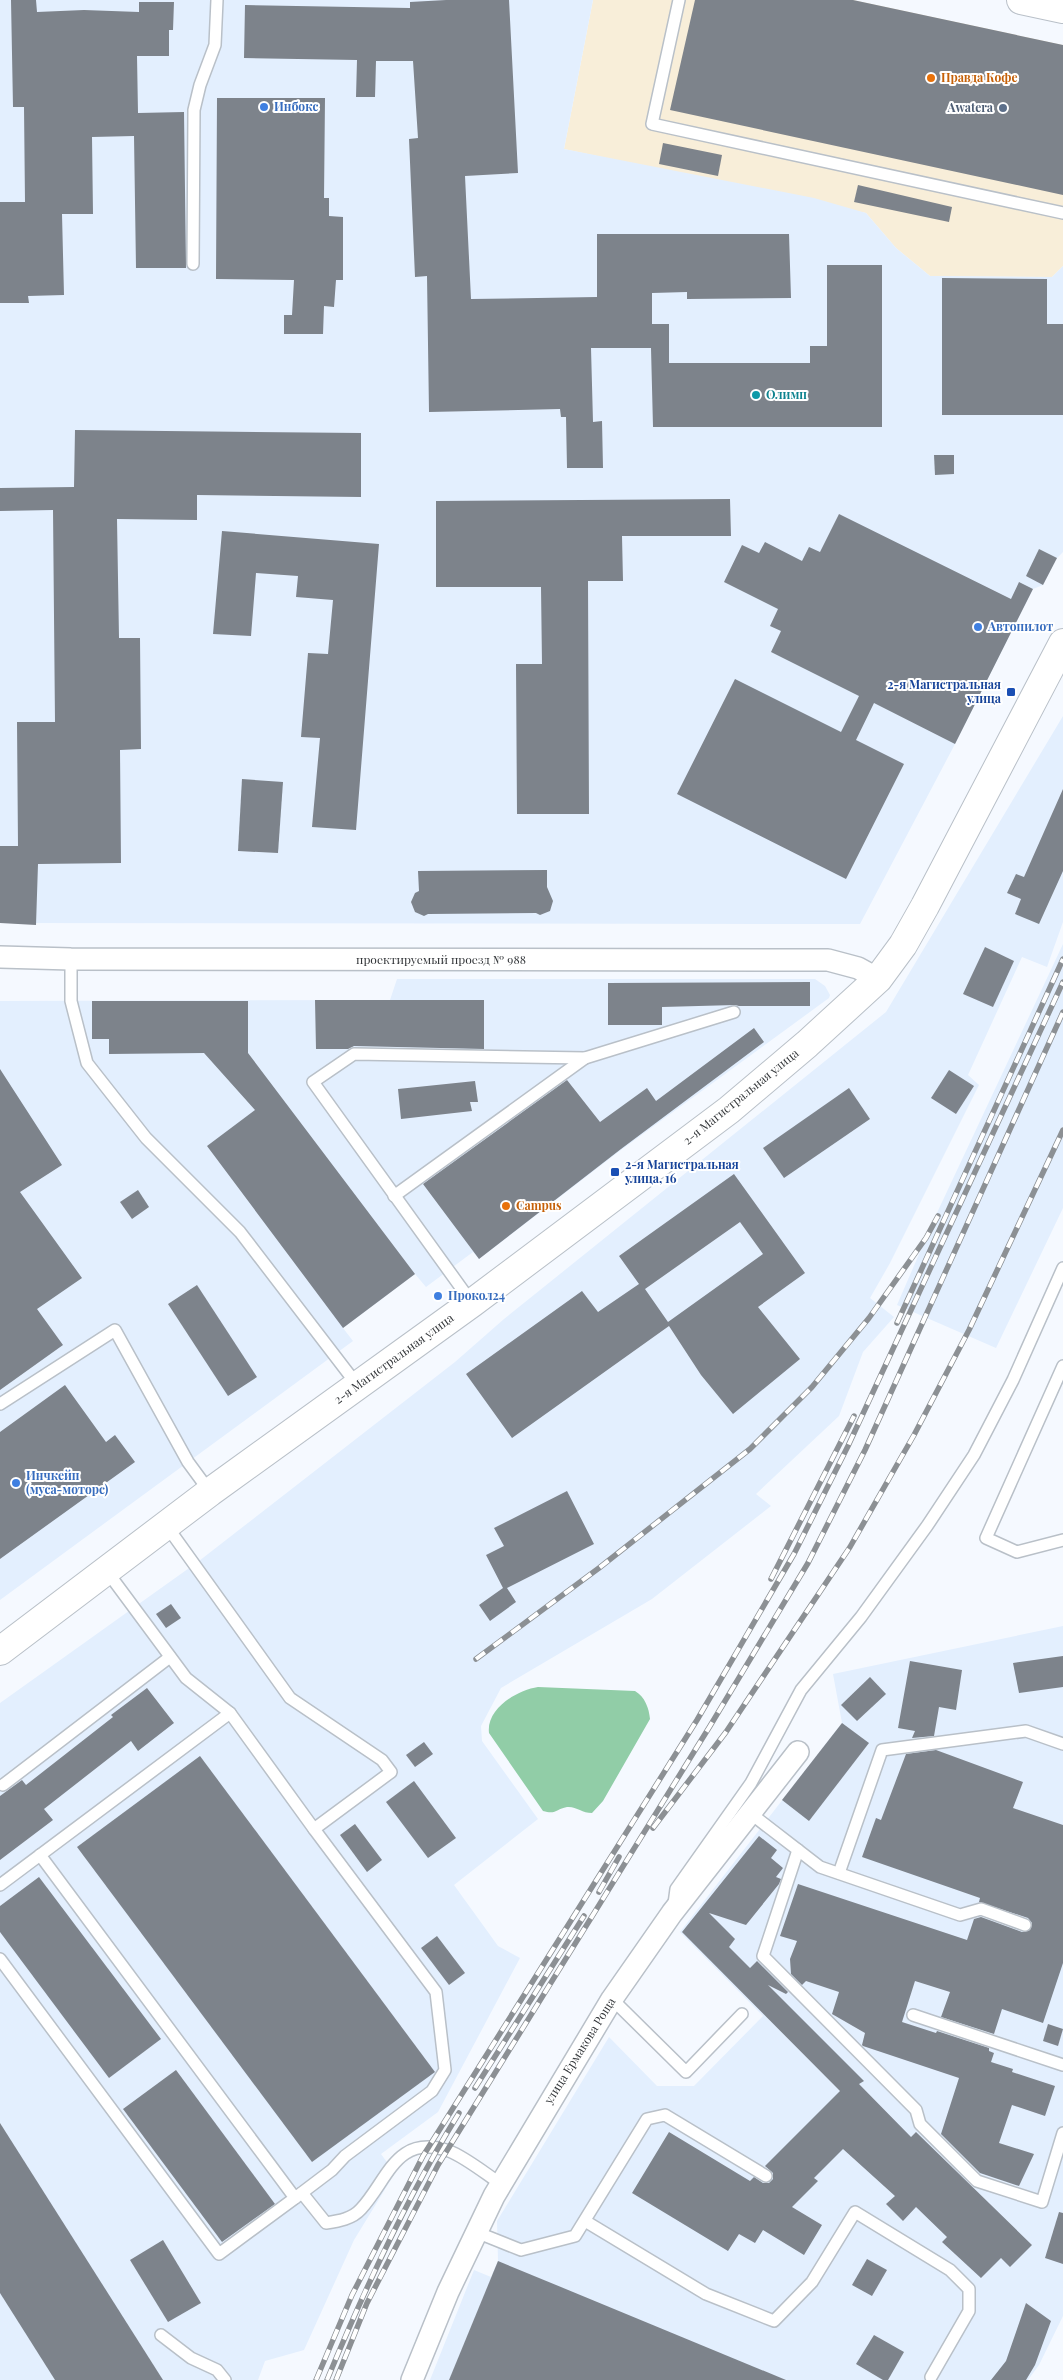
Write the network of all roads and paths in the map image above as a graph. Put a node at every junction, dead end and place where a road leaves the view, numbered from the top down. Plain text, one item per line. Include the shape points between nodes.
1 (217, 0) edge
2 (679, 0) edge
3 (1021, 0) edge
4 (1063, 10) edge
5 (1063, 213) edge
6 (193, 264) dead end
7 (1063, 643) edge
8 (0, 957) edge
9 (71, 960) junction
10 (878, 978) junction
11 (734, 1012) dead end
12 (585, 1058) junction
13 (394, 1196) junction
14 (1063, 1268) edge
15 (472, 1303) junction
16 (1063, 1366) edge
17 (358, 1386) junction
18 (0, 1404) edge
19 (210, 1492) junction
20 (166, 1525) junction
21 (1063, 1540) edge
22 (106, 1570) junction
23 (0, 1650) edge
24 (170, 1657) junction
25 (230, 1714) junction
26 (1063, 1744) edge
27 (798, 1752) dead end
28 (3, 1785) dead end
29 (750, 1813) junction
30 (314, 1829) junction
31 (798, 1850) junction
32 (40, 1855) junction
33 (839, 1873) junction
34 (0, 1885) edge
35 (672, 1913) junction
36 (1025, 1925) dead end
37 (0, 1959) edge
38 (612, 1999) junction
39 (742, 2014) dead end
40 (913, 2015) dead end
41 (1063, 2065) edge
42 (1063, 2132) edge
43 (766, 2176) dead end
44 (501, 2184) junction
45 (299, 2195) junction
46 (585, 2221) junction
47 (476, 2232) junction
48 (160, 2335) dead end
49 (931, 2377) dead end
50 (224, 2380) edge
51 (412, 2380) edge

1 - 6 lane via 215,45 194,110
2 - 5 lane via 652,124
3 - 4 street
7 - 10 street, 2-я Магистральная улица via 925,906
8 - 9 street, проектируемый проезд № 988
9 - 10 street, проектируемый проезд № 988 via 828,960 858,968
9 - 17 lane via 71,1001 87,1063 146,1138 240,1232
10 - 15 street, 2-я Магистральная улица via 808,1044 730,1110
11 - 12 lane
12 - 13 lane
12 - 13 lane via 354,1054 312,1082
13 - 15 lane
14 - 35 lane via 1013,1380 974,1455 861,1617 801,1690 751,1783 676,1889
15 - 17 street, 2-я Магистральная улица
16 - 21 lane via 986,1538 1017,1552
17 - 19 street, 2-я Магистральная улица
18 - 19 lane via 115,1330 188,1462
19 - 20 street, 2-я Магистральная улица
20 - 22 street, 2-я Магистральная улица
20 - 30 lane via 290,1698 382,1760 391,1772
22 - 23 street, 2-я Магистральная улица
22 - 24 lane
24 - 25 lane via 186,1678
24 - 28 lane
25 - 30 lane
25 - 32 lane
26 - 33 lane via 1026,1731 882,1750
27 - 29 street, улица Ермакова Роща
29 - 31 lane
29 - 35 street, улица Ермакова Роща
30 - 45 lane via 436,1992 445,2070 432,2091
31 - 33 lane via 820,1867
31 - 42 lane via 763,1956 916,2110 920,2124 977,2181 1042,2202
32 - 34 lane
32 - 45 lane
33 - 36 lane via 960,1916 981,1909
35 - 38 street, улица Ермакова Роща
37 - 45 lane via 220,2254
38 - 39 lane via 686,2072
38 - 44 street, улица Ермакова Роща
40 - 41 lane
43 - 46 lane via 665,2114 647,2119
44 - 45 lane via 450,2151 426,2146 406,2153 390,2166 361,2210 343,2221 326,2223
44 - 47 street, улица Ермакова Роща
46 - 47 lane via 576,2236 522,2250
46 - 49 lane via 706,2294 774,2321 812,2282 855,2212 950,2270 970,2289 970,2311
47 - 51 street, улица Ермакова Роща
48 - 50 lane via 191,2358 217,2370

